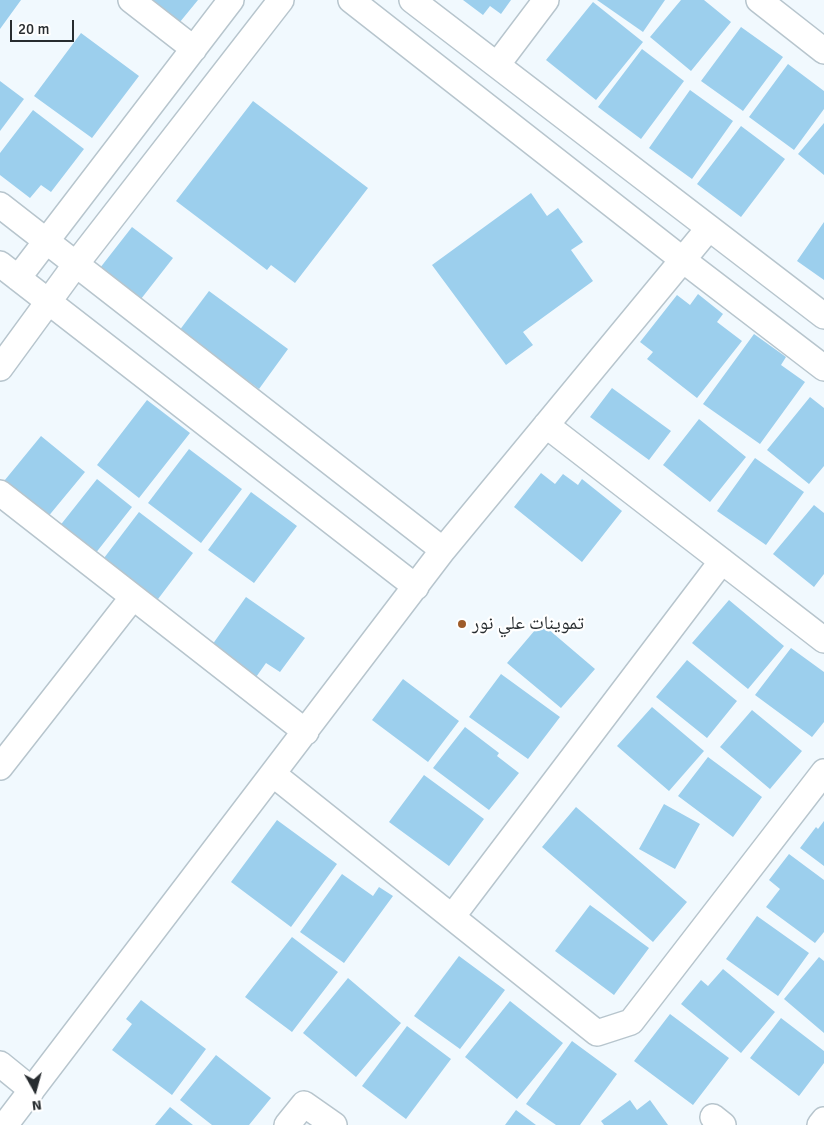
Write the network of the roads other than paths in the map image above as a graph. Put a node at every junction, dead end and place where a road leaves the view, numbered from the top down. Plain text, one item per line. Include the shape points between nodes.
1 (131, 0) edge
2 (232, 0) edge
3 (281, 0) edge
4 (352, 0) edge
5 (412, 0) edge
6 (546, 0) edge
7 (760, 0) edge
8 (194, 49) junction
9 (824, 51) edge
10 (497, 65) junction
11 (0, 205) edge
12 (709, 228) junction
13 (46, 242) junction
14 (683, 260) junction
15 (76, 264) junction
16 (9, 271) edge
17 (48, 300) junction
18 (824, 316) edge
19 (0, 368) edge
20 (824, 368) edge
21 (546, 425) junction
22 (0, 493) edge
23 (443, 550) junction
24 (722, 561) junction
25 (416, 587) junction
26 (133, 597) junction
27 (824, 640) edge
28 (306, 732) junction
29 (0, 767) edge
30 (824, 772) edge
31 (273, 774) junction
32 (452, 917) junction
33 (0, 1064) edge
34 (32, 1090) junction
35 (824, 1120) edge
36 (6, 1125) edge
37 (287, 1125) edge
38 (334, 1125) edge
39 (820, 1125) edge

1 - 8 street
2 - 8 street
3 - 15 street
4 - 14 street
5 - 10 street
6 - 10 street
7 - 9 street
8 - 13 street
10 - 12 street
11 - 13 street
12 - 14 street
12 - 18 street
13 - 15 street
13 - 16 street
14 - 20 street
14 - 21 street
15 - 17 street
15 - 23 street
16 - 17 street
17 - 19 street
17 - 25 street
21 - 23 street
21 - 24 street
22 - 26 street
23 - 25 street
24 - 27 street
24 - 32 street
25 - 28 street
26 - 28 street
26 - 29 street
28 - 31 street
30 - 32 street via 631,1022 597,1033
31 - 32 street
31 - 34 street
33 - 34 street
34 - 36 street
35 - 39 street
37 - 38 street via 304,1104

